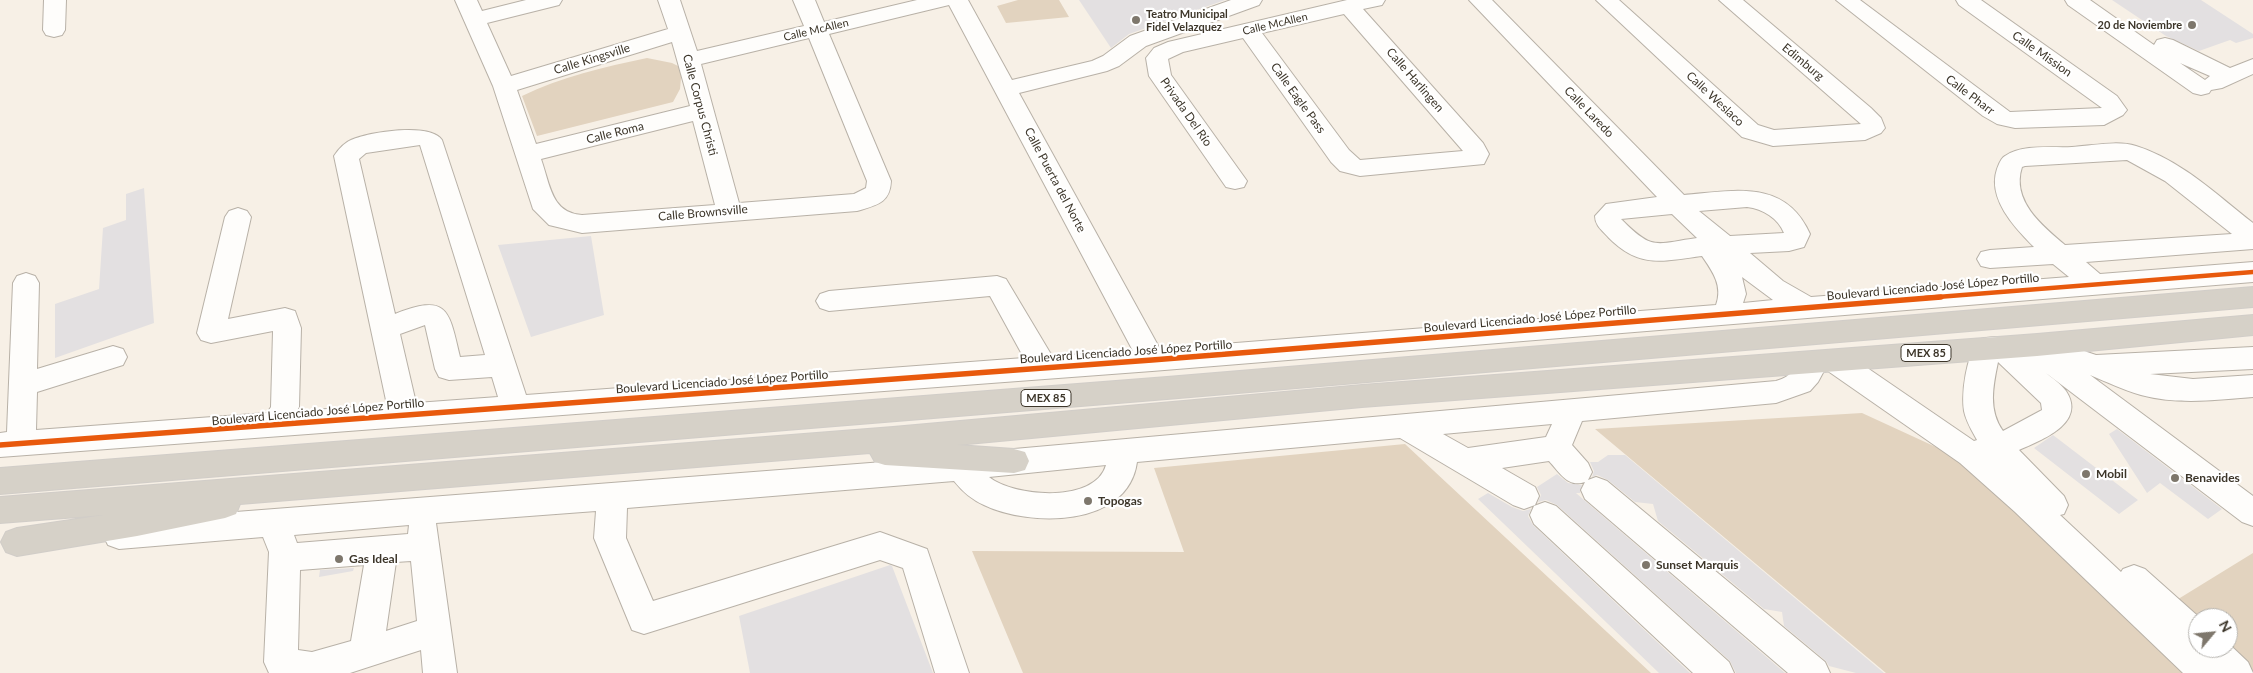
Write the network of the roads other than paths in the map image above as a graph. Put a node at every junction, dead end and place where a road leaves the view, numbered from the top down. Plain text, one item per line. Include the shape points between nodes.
1 (55, 0) edge
2 (551, 0) edge
3 (669, 0) edge
4 (804, 0) edge
5 (944, 0) edge
6 (957, 0) edge
7 (1374, 0) edge
8 (1480, 0) edge
9 (1608, 0) edge
10 (1730, 0) edge
11 (1847, 0) edge
12 (1967, 0) edge
13 (2076, 0) edge
14 (2103, 0) edge
15 (1244, 1) edge
16 (1349, 6) junction
17 (471, 10) edge
18 (54, 30) dead end
19 (816, 30) junction
20 (1248, 30) junction
21 (679, 33) junction
22 (1176, 47) joint
23 (689, 60) junction
24 (2253, 66) edge
25 (2230, 76) junction
26 (504, 86) junction
27 (1005, 89) junction
28 (2116, 110) joint
29 (702, 111) junction
30 (1874, 126) joint
31 (529, 154) junction
32 (1349, 165) joint
33 (1235, 181) dead end
34 (1678, 205) junction
35 (729, 211) junction
36 (238, 217) dead end
37 (1710, 239) junction
38 (2060, 254) junction
39 (1990, 259) dead end
40 (2253, 272) edge
41 (26, 283) dead end
42 (2093, 284) junction
43 (2253, 297) edge
44 (829, 301) dead end
45 (1808, 308) junction
46 (1726, 313) junction
47 (2253, 325) edge
48 (385, 329) junction
49 (2034, 346) junction
50 (1994, 347) junction
51 (114, 356) dead end
52 (2253, 358) edge
53 (1152, 360) junction
54 (1824, 361) junction
55 (502, 365) junction
56 (2096, 366) junction
57 (1044, 368) junction
58 (23, 385) junction
59 (2253, 386) edge
60 (516, 408) junction
61 (1572, 412) junction
62 (404, 415) junction
63 (276, 426) junction
64 (1406, 426) junction
65 (798, 446) junction
66 (1556, 448) junction
67 (1984, 450) junction
68 (7, 451) edge
69 (1123, 452) junction
70 (1014, 461) junction
71 (1465, 461) junction
72 (961, 467) junction
73 (147, 468) junction
74 (0, 481) edge
75 (319, 483) junction
76 (612, 497) junction
77 (0, 510) edge
78 (421, 512) junction
79 (2253, 513) edge
80 (280, 538) junction
81 (9, 543) edge
82 (425, 546) junction
83 (382, 550) junction
84 (2161, 616) junction
85 (435, 630) junction
86 (2188, 631) edge
87 (366, 653) junction
88 (2220, 658) edge
89 (440, 673) edge
90 (952, 673) edge
91 (1717, 673) edge
92 (1812, 673) edge
93 (2207, 673) edge
94 (2236, 673) edge

1 - 18 street
2 - 17 street
3 - 21 street, Calle Corpus Christi
4 - 19 street, Calle Brownsville
5 - 19 street, Calle McAllen
6 - 27 street, Calle Puerta del Norte
7 - 16 street, Calle McAllen
8 - 34 street, Calle Laredo
9 - 30 street, Calle Weslaco via 1750,131 1773,138 1788,138 1865,132
10 - 30 street, Edimburg
11 - 28 street, Calle Pharr via 2005,119 2104,117
12 - 28 street, Calle Mission via 2109,101
13 - 25 street via 2192,92
14 - 25 street via 2171,49
15 - 27 street via 1138,41 1099,66
16 - 20 street, Calle McAllen
16 - 32 street, Calle Harlingen via 1475,149 1477,156 1468,160 1360,168
17 - 26 street, Calle Brownsville
19 - 23 street, Calle McAllen
19 - 35 street, Calle Brownsville via 879,181 878,192 857,202
20 - 22 street, Calle McAllen
20 - 32 street, Calle Eagle Pass
21 - 23 street, Calle Corpus Christi
21 - 26 street, Calle Kingsville
22 - 33 street, Privada Del Río via 1157,58 1160,76
23 - 29 street, Calle Corpus Christi
24 - 25 street
26 - 31 street, Calle Brownsville
27 - 53 street, Calle Puerta del Norte
29 - 31 street, Calle Roma
29 - 35 street, Calle Corpus Christi
31 - 35 street, Calle Brownsville via 546,209 554,218 564,222 582,224
34 - 37 street, Calle Laredo
34 - 37 street via 1615,210 1608,216 1608,221 1641,250 1656,252
34 - 37 street via 1747,198 1759,200 1776,206 1795,227 1797,234 1795,240 1789,242
36 - 63 street via 211,333 285,318 288,328 285,407
37 - 45 street, Calle Laredo via 1774,288
37 - 46 street, Calle Laredo via 1728,274 1733,294
38 - 38 street via 2031,229 2013,204 2006,177 2012,162 2022,158 2129,152 2140,155 2173,176 2250,236 2247,242
38 - 39 street
38 - 42 street
40 - 42 street, Boulevard Licenciado José López Portillo
41 - 58 street
42 - 45 street, Boulevard Licenciado José López Portillo
43 - 73 highway, MEX 85 via 1059,397
44 - 57 street via 997,286
45 - 46 street, Boulevard Licenciado José López Portillo
46 - 53 street, Boulevard Licenciado José López Portillo
47 - 49 highway, MEX 85
48 - 55 street via 430,314 438,320 449,369
48 - 55 street via 346,156 360,146 424,136 430,140
48 - 62 street
49 - 50 highway, MEX 85
49 - 56 street
49 - 79 street
50 - 54 highway, MEX 85
50 - 67 street via 1978,394
50 - 67 street via 2055,398 2057,415 2041,426
51 - 58 street
52 - 56 street
53 - 57 street, Boulevard Licenciado José López Portillo
54 - 61 street via 1798,386 1776,392
54 - 65 highway, MEX 85 via 1362,396
54 - 67 street
55 - 60 street
56 - 59 street via 2150,388 2206,390
57 - 60 street, Boulevard Licenciado José López Portillo
58 - 68 street
60 - 62 street, Boulevard Licenciado José López Portillo
61 - 64 street
61 - 66 street
62 - 63 street, Boulevard Licenciado José López Portillo
63 - 68 street, Boulevard Licenciado José López Portillo
64 - 69 street
64 - 71 street
65 - 70 highway
65 - 75 highway, MEX 85
66 - 71 street
66 - 92 street via 1586,481
67 - 84 street via 2026,503
68 - 73 highway
69 - 70 street
69 - 72 street via 1121,469 1113,484 1096,497 1077,504 1039,506 1008,502 980,488
70 - 72 street
71 - 91 street via 1534,505
72 - 76 street
73 - 74 highway, MEX 85
75 - 77 highway, MEX 85
75 - 81 highway via 137,524
76 - 78 street
76 - 90 street via 610,538 644,619 880,546 916,559
78 - 80 street
78 - 82 street
80 - 81 street
80 - 83 street via 294,558
80 - 87 street via 281,662 312,668
82 - 83 street
82 - 85 street
83 - 87 street
84 - 86 street
84 - 93 street
85 - 87 street
85 - 89 street
88 - 94 street

